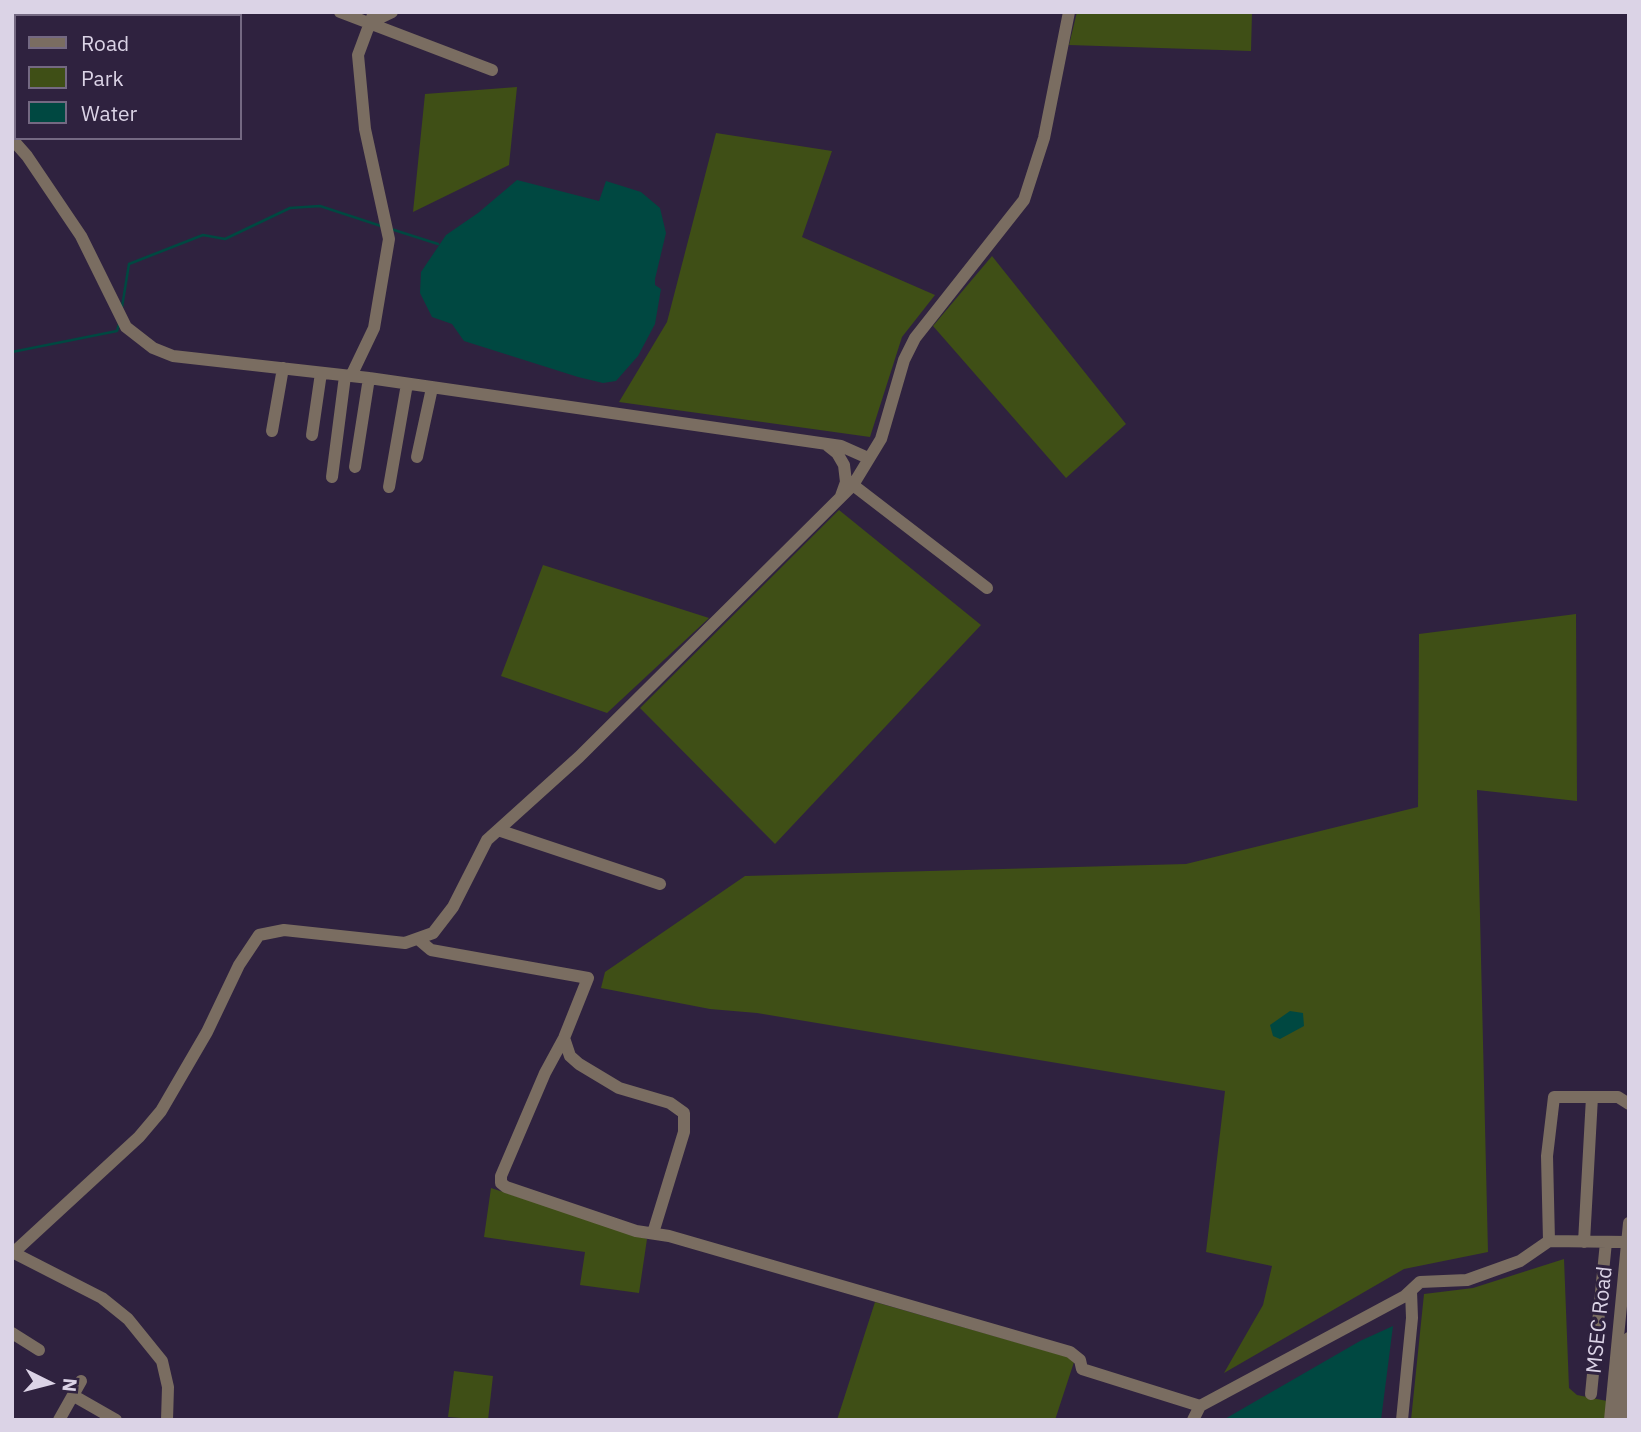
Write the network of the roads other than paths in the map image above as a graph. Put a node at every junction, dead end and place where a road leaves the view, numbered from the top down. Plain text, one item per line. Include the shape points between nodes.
1 (340, 12) edge
2 (392, 12) edge
3 (1069, 12) edge
4 (372, 18) edge
5 (492, 70) dead end
6 (12, 139) edge
7 (283, 368) junction
8 (321, 373) junction
9 (348, 376) junction
10 (369, 378) junction
11 (407, 384) junction
12 (432, 388) junction
13 (272, 431) dead end
14 (312, 435) dead end
15 (827, 444) junction
16 (417, 457) dead end
17 (867, 458) junction
18 (355, 467) dead end
19 (332, 477) dead end
20 (853, 485) junction
21 (388, 487) dead end
22 (839, 499) junction
23 (987, 588) dead end
24 (498, 830) junction
25 (660, 884) dead end
26 (418, 939) junction
27 (564, 1038) junction
28 (1592, 1097) junction
29 (1629, 1104) edge
30 (1629, 1223) edge
31 (653, 1234) junction
32 (1549, 1241) junction
33 (1584, 1242) junction
34 (1606, 1242) junction
35 (1627, 1242) junction
36 (13, 1254) edge
37 (1411, 1291) junction
38 (12, 1333) edge
39 (1629, 1338) edge
40 (39, 1350) dead end
41 (81, 1381) dead end
42 (1591, 1394) dead end
43 (74, 1396) junction
44 (1200, 1406) junction
45 (59, 1420) edge
46 (116, 1420) edge
47 (167, 1420) edge
48 (1194, 1420) edge
49 (1402, 1420) edge
50 (1610, 1420) edge
51 (1621, 1420) edge

1 - 4 street
2 - 4 street
3 - 17 street via 1044,138 1024,200 915,338 881,439
4 - 5 street
4 - 9 street via 358,55 365,129 389,239 374,328
6 - 7 street via 62,206 127,327 139,339 173,356
7 - 8 street
7 - 13 street
8 - 9 street
8 - 14 street
9 - 10 street
9 - 19 street
10 - 11 street
10 - 18 street
11 - 12 street
11 - 21 street
12 - 15 street
12 - 16 street
15 - 17 street
15 - 22 street via 845,471
17 - 20 street
20 - 22 street
20 - 23 street
22 - 24 street via 579,757
24 - 25 street
24 - 26 street via 487,840 453,907 433,933
26 - 27 street via 431,950 588,978
26 - 36 street via 378,942 284,930 259,935 162,1111
27 - 31 street via 570,1056 579,1064 619,1088 670,1103 684,1114 684,1132
27 - 31 street via 506,1161 501,1183
28 - 29 street via 1618,1097
28 - 32 street via 1554,1097 1551,1102
28 - 33 street
30 - 35 street, MSEC Road
31 - 44 street via 1070,1352 1083,1368
32 - 33 street
32 - 37 street via 1520,1262 1466,1280 1420,1282
33 - 34 street
34 - 35 street
34 - 42 street
35 - 50 street, MSEC Road
36 - 47 street via 102,1298 128,1319 162,1362 169,1387
37 - 44 street
37 - 49 street
38 - 40 street
39 - 51 street, MSEC Road
41 - 43 street
43 - 45 street
43 - 46 street
44 - 48 street

